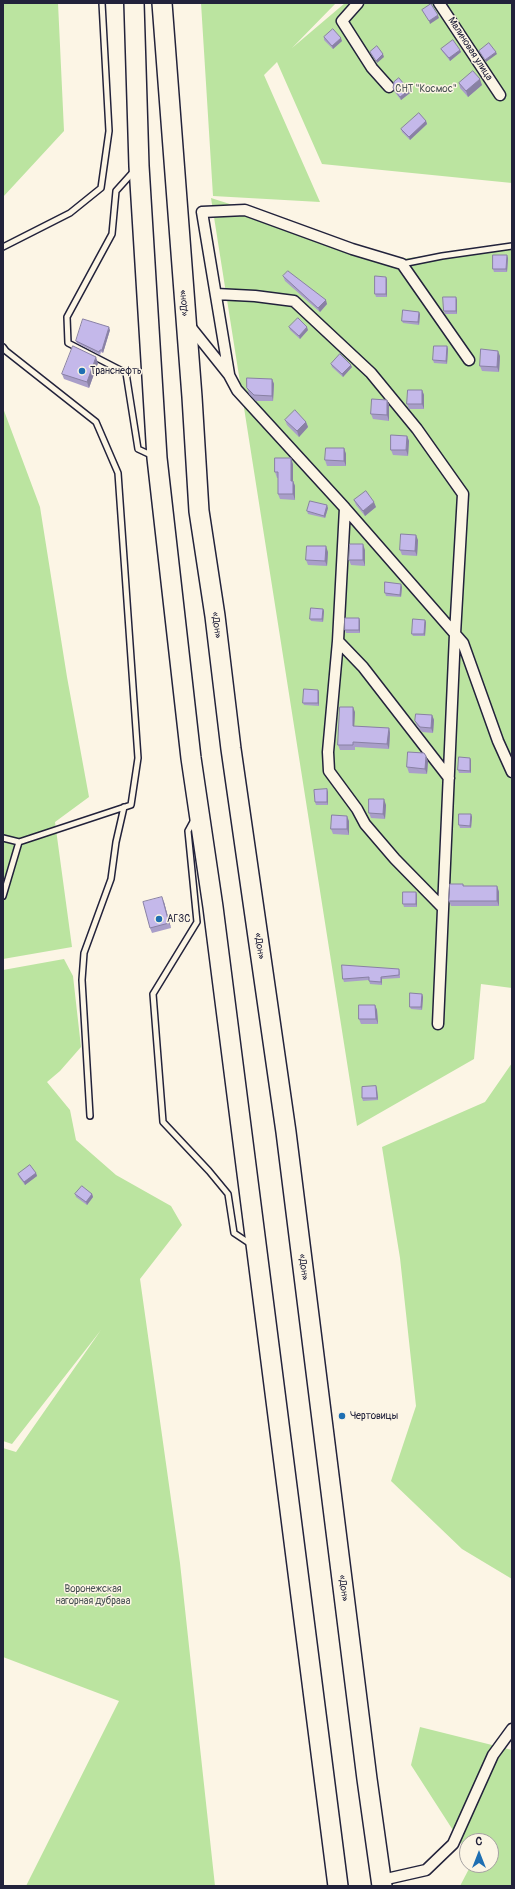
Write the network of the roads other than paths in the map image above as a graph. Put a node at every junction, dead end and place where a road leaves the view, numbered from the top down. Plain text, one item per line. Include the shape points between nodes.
1 (102, 3) edge
2 (134, 3) edge
3 (162, 3) edge
4 (358, 3) edge
5 (439, 3) edge
6 (389, 87) dead end
7 (500, 96) dead end
8 (139, 166) junction
9 (512, 246) edge
10 (3, 247) edge
11 (402, 264) junction
12 (216, 294) junction
13 (185, 320) junction
14 (3, 346) edge
15 (469, 360) dead end
16 (230, 375) junction
17 (157, 458) junction
18 (345, 508) junction
19 (455, 634) junction
20 (338, 641) junction
21 (512, 772) edge
22 (448, 778) junction
23 (124, 807) junction
24 (200, 811) junction
25 (3, 838) edge
26 (19, 842) junction
27 (3, 896) edge
28 (443, 908) junction
29 (438, 1024) dead end
30 (90, 1116) dead end
31 (256, 1248) junction
32 (512, 1729) edge
33 (382, 1883) edge
34 (338, 1886) edge

1 - 10 lane via 109,131 101,188 70,213
2 - 8 highway
3 - 13 highway, «Дон»
4 - 6 street via 342,21 372,68
5 - 7 street, Малиновая улица
8 - 17 highway
8 - 17 lane via 116,191 112,234 67,317 68,343 126,373 138,449
9 - 11 lane
11 - 12 street via 352,249 245,210 202,212
11 - 15 street
12 - 16 street
12 - 19 street via 294,301 371,373 417,429 463,494
13 - 16 street
13 - 33 highway, «Дон» via 198,511 215,616 231,749 286,1132
14 - 23 lane via 96,422 118,473 138,758 131,805
16 - 18 street via 237,390
17 - 24 highway via 182,684
18 - 19 street
18 - 20 street
19 - 21 street via 463,643 498,741
19 - 22 street
20 - 22 street via 363,668
20 - 28 street via 328,752 329,771 370,830
22 - 28 street
23 - 26 lane
23 - 30 lane via 111,879 84,953 82,980
24 - 31 highway
24 - 31 lane via 188,832 197,922 153,994 163,1122 228,1194 234,1233
25 - 26 lane
26 - 27 lane
28 - 29 street
31 - 34 highway
32 - 33 street via 493,1755 453,1844 426,1870

